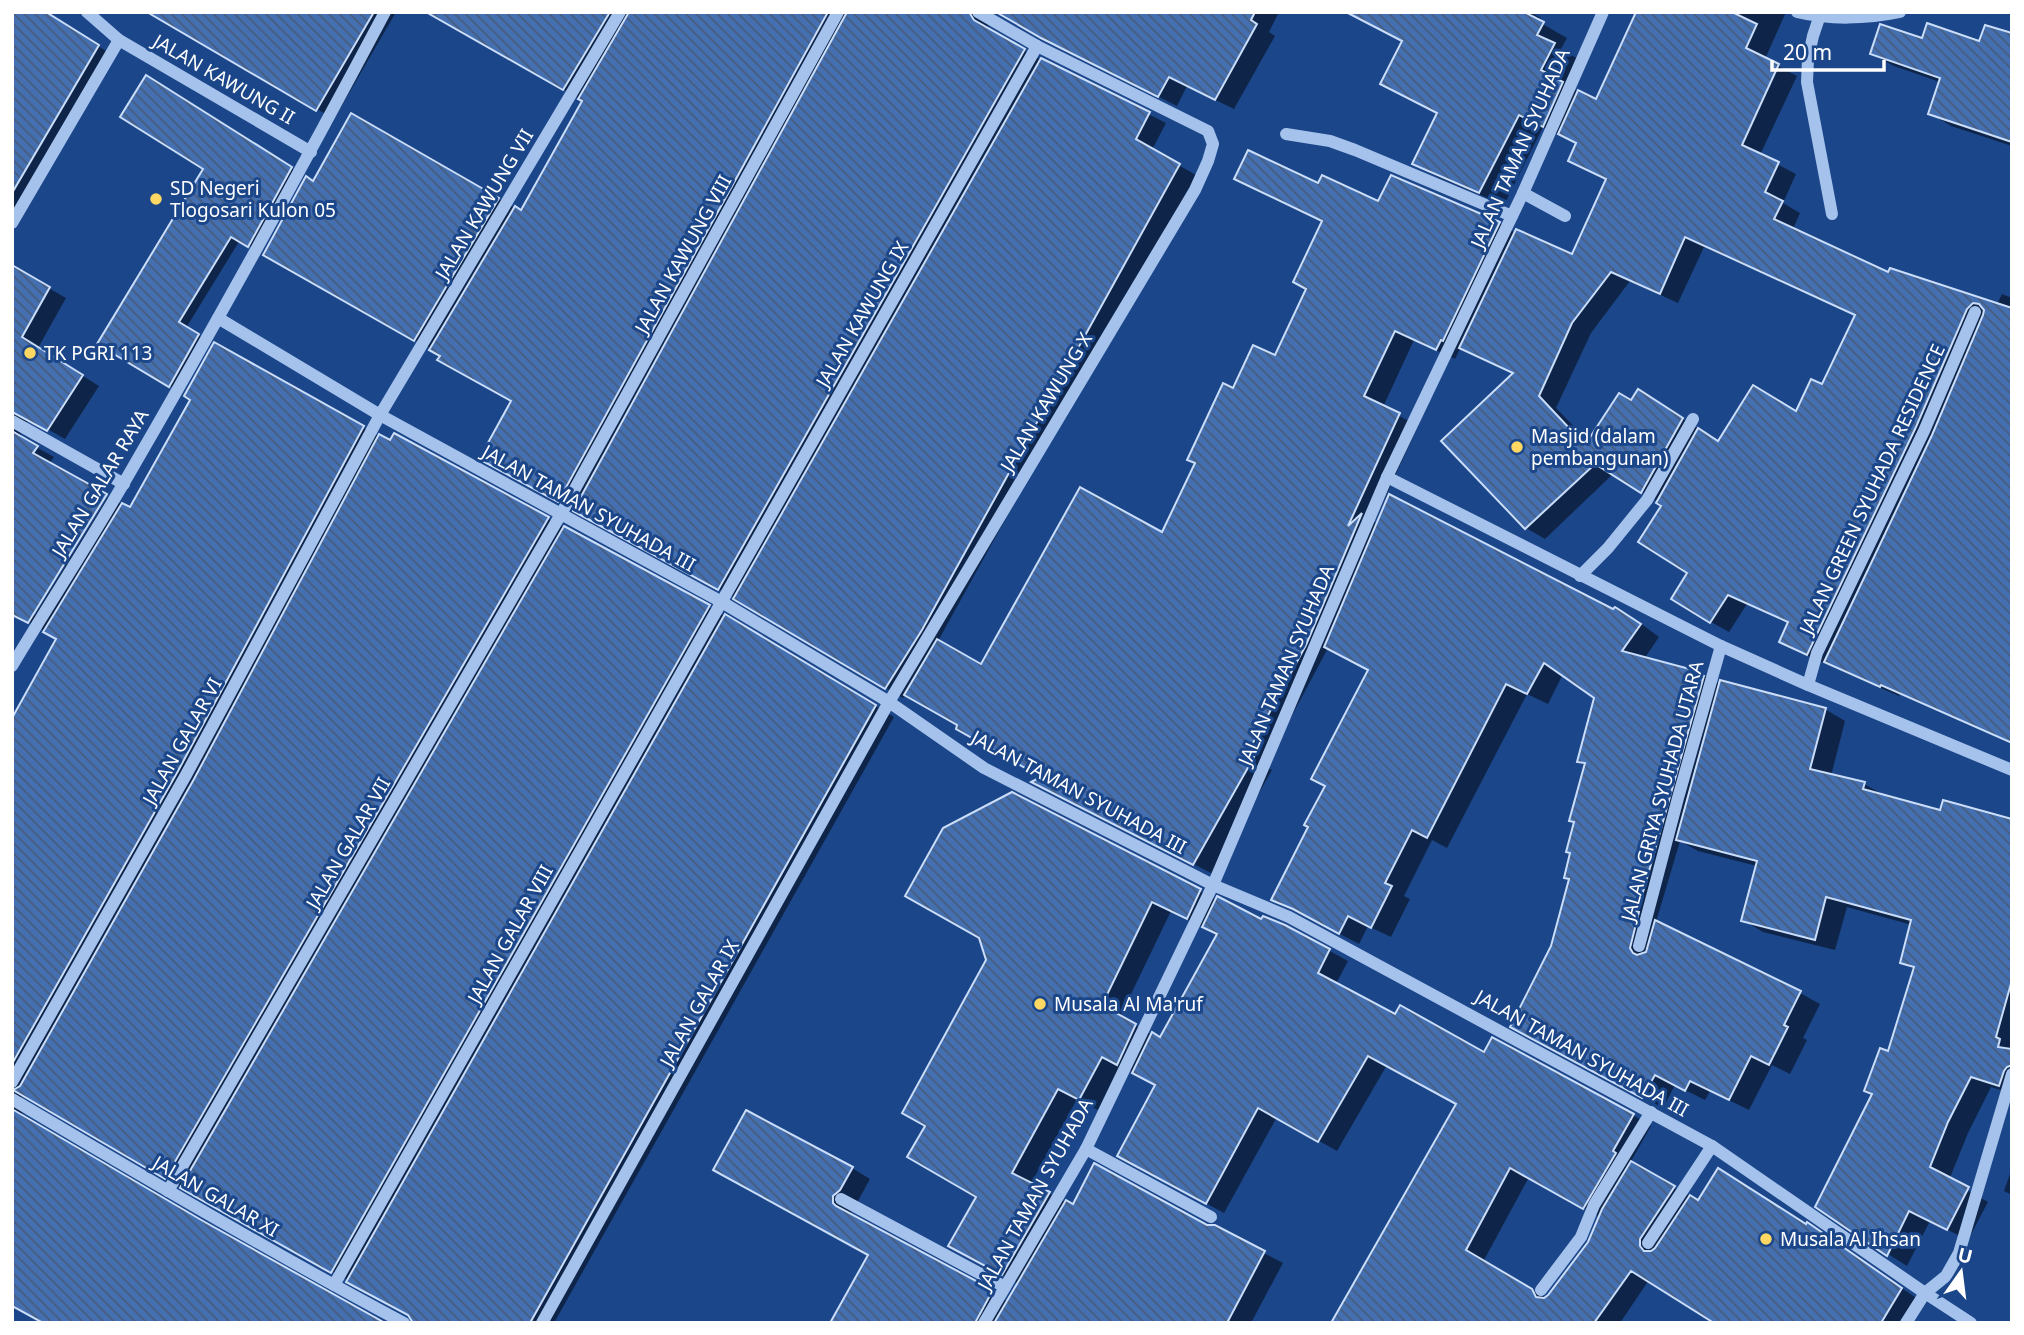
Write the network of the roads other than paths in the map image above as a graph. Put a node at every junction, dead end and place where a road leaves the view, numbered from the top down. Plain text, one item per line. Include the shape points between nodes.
1 (87, 12) edge
2 (385, 12) edge
3 (620, 12) edge
4 (838, 12) edge
5 (978, 12) edge
6 (1603, 12) edge
7 (1797, 12) edge
8 (1899, 12) edge
9 (1819, 18) junction
10 (119, 40) junction
11 (1037, 46) junction
12 (1286, 134) dead end
13 (310, 152) junction
14 (1523, 192) junction
15 (12, 195) edge
16 (25, 202) junction
17 (1832, 214) dead end
18 (1512, 216) junction
19 (1565, 216) dead end
20 (12, 223) edge
21 (1975, 312) dead end
22 (218, 318) junction
23 (380, 415) junction
24 (1693, 419) dead end
25 (12, 421) edge
26 (1387, 477) junction
27 (124, 484) junction
28 (561, 514) junction
29 (1580, 576) junction
30 (720, 601) junction
31 (1721, 646) junction
32 (14, 661) edge
33 (1808, 685) junction
34 (889, 702) junction
35 (2012, 769) edge
36 (1213, 885) junction
37 (1639, 946) dead end
38 (2012, 1074) edge
39 (12, 1082) edge
40 (12, 1099) edge
41 (1651, 1112) junction
42 (1712, 1146) junction
43 (1086, 1149) junction
44 (168, 1191) junction
45 (841, 1199) dead end
46 (1211, 1217) dead end
47 (1648, 1243) dead end
48 (334, 1286) junction
49 (1005, 1287) junction
50 (1542, 1290) dead end
51 (1925, 1293) junction
52 (404, 1323) edge
53 (542, 1323) edge
54 (984, 1323) edge
55 (1906, 1323) edge
56 (1971, 1323) edge

1 - 10 street, JALAN KAWUNG II
2 - 13 street, JALAN GALAR RAYA
3 - 23 street, JALAN KAWUNG VII
4 - 28 street, JALAN KAWUNG VIII
5 - 11 street
6 - 14 street, JALAN TAMAN SYUHADA
7 - 9 street
8 - 9 street
9 - 17 street via 1807,82
10 - 13 street, JALAN KAWUNG II
10 - 16 street
11 - 30 street, JALAN KAWUNG IX
11 - 34 street, JALAN KAWUNG X via 1208,131 1213,144 1195,190
12 - 18 street via 1355,150
13 - 22 street, JALAN GALAR RAYA
14 - 18 street, JALAN TAMAN SYUHADA
14 - 19 street
15 - 16 street
16 - 20 street
18 - 26 street, JALAN TAMAN SYUHADA
21 - 33 street, JALAN GREEN SYUHADA RESIDENCE via 1817,653
22 - 23 street, JALAN TAMAN SYUHADA III
22 - 27 street, JALAN GALAR RAYA
23 - 28 street, JALAN TAMAN SYUHADA III
23 - 39 street, JALAN GALAR VI via 186,775
24 - 29 street via 1647,500
25 - 27 street
26 - 29 street
26 - 36 street, JALAN TAMAN SYUHADA
27 - 32 street, JALAN GALAR RAYA
28 - 30 street, JALAN TAMAN SYUHADA III
28 - 44 street, JALAN GALAR VII
29 - 31 street
30 - 34 street, JALAN TAMAN SYUHADA III
30 - 48 street, JALAN GALAR VIII
31 - 33 street
31 - 37 street, JALAN GRIYA SYUHADA UTARA
33 - 35 street
34 - 36 street, JALAN TAMAN SYUHADA III via 984,768
34 - 53 street, JALAN GALAR IX
36 - 41 street, JALAN TAMAN SYUHADA III via 1289,917
36 - 43 street, JALAN TAMAN SYUHADA
38 - 51 street via 1959,1253 1946,1276
40 - 44 street, JALAN GALAR XI
41 - 42 street, JALAN TAMAN SYUHADA III
41 - 50 street via 1599,1196 1581,1237
42 - 47 street
42 - 51 street, JALAN TAMAN SYUHADA III
43 - 46 street
43 - 49 street, JALAN TAMAN SYUHADA
44 - 48 street, JALAN GALAR XI
45 - 49 street
48 - 52 street, JALAN GALAR XI
49 - 54 street, JALAN TAMAN SYUHADA
51 - 55 street
51 - 56 street, JALAN TAMAN SYUHADA III

